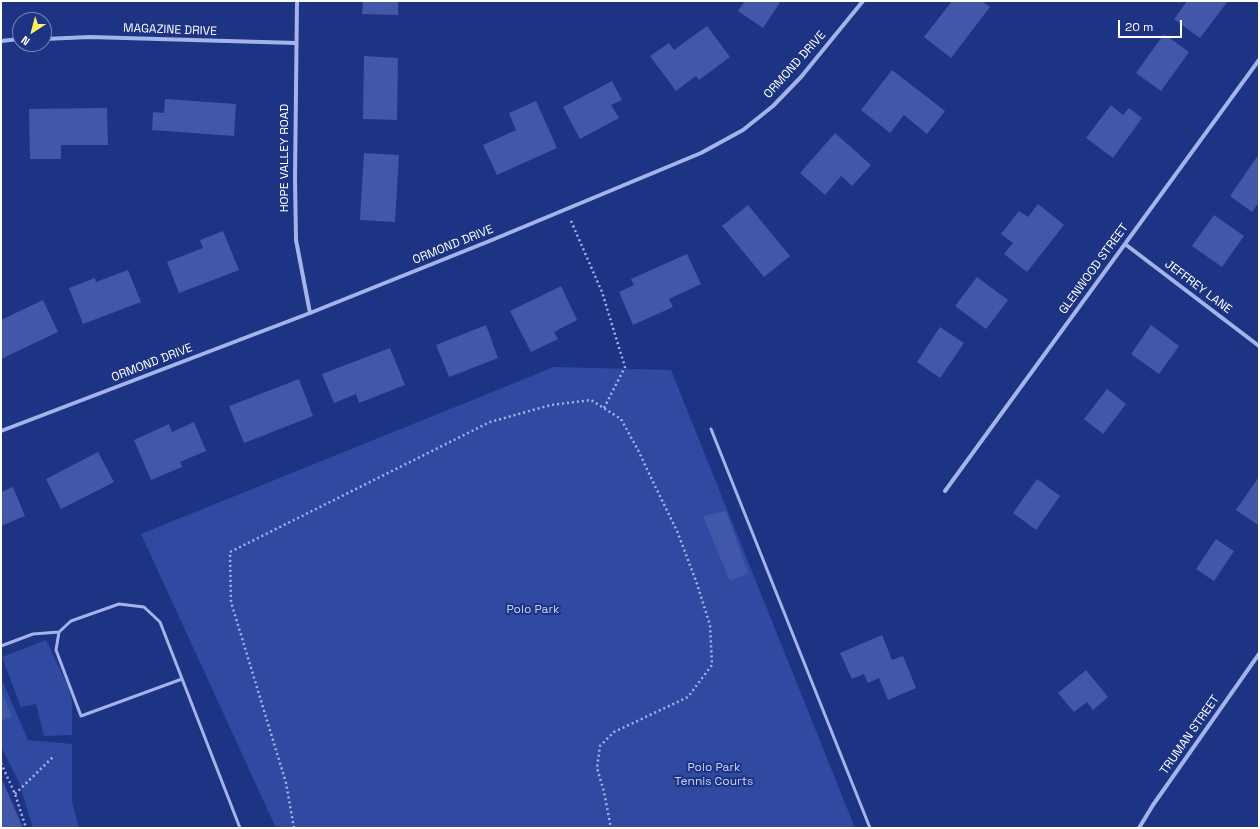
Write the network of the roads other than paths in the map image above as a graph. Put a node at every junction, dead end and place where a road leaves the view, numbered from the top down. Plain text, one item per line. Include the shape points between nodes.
1 (297, 1) edge
2 (863, 1) edge
3 (52, 39) edge
4 (12, 40) edge
5 (1, 41) edge
6 (296, 43) junction
7 (1259, 60) edge
8 (1125, 244) junction
9 (310, 313) junction
10 (1259, 346) edge
11 (711, 429) dead end
12 (1, 431) edge
13 (945, 491) dead end
14 (59, 632) junction
15 (1, 646) edge
16 (1259, 654) edge
17 (182, 679) junction
18 (240, 828) edge
19 (870, 828) edge
20 (1139, 828) edge

1 - 6 street, HOPE VALLEY ROAD
2 - 9 street, ORMOND DRIVE via 801,77 773,106 744,130 701,153
3 - 6 street, MAGAZINE DRIVE via 90,37
4 - 5 street
6 - 9 street, HOPE VALLEY ROAD via 296,240
7 - 8 street, GLENWOOD STREET
8 - 10 street, JEFFREY LANE
8 - 13 street, GLENWOOD STREET
9 - 12 street, ORMOND DRIVE
11 - 19 lane
14 - 15 lane via 33,634
14 - 17 lane via 70,622 119,604 144,607 160,622
14 - 17 lane via 56,650 80,716
16 - 20 street, TRUMAN STREET
17 - 18 lane

